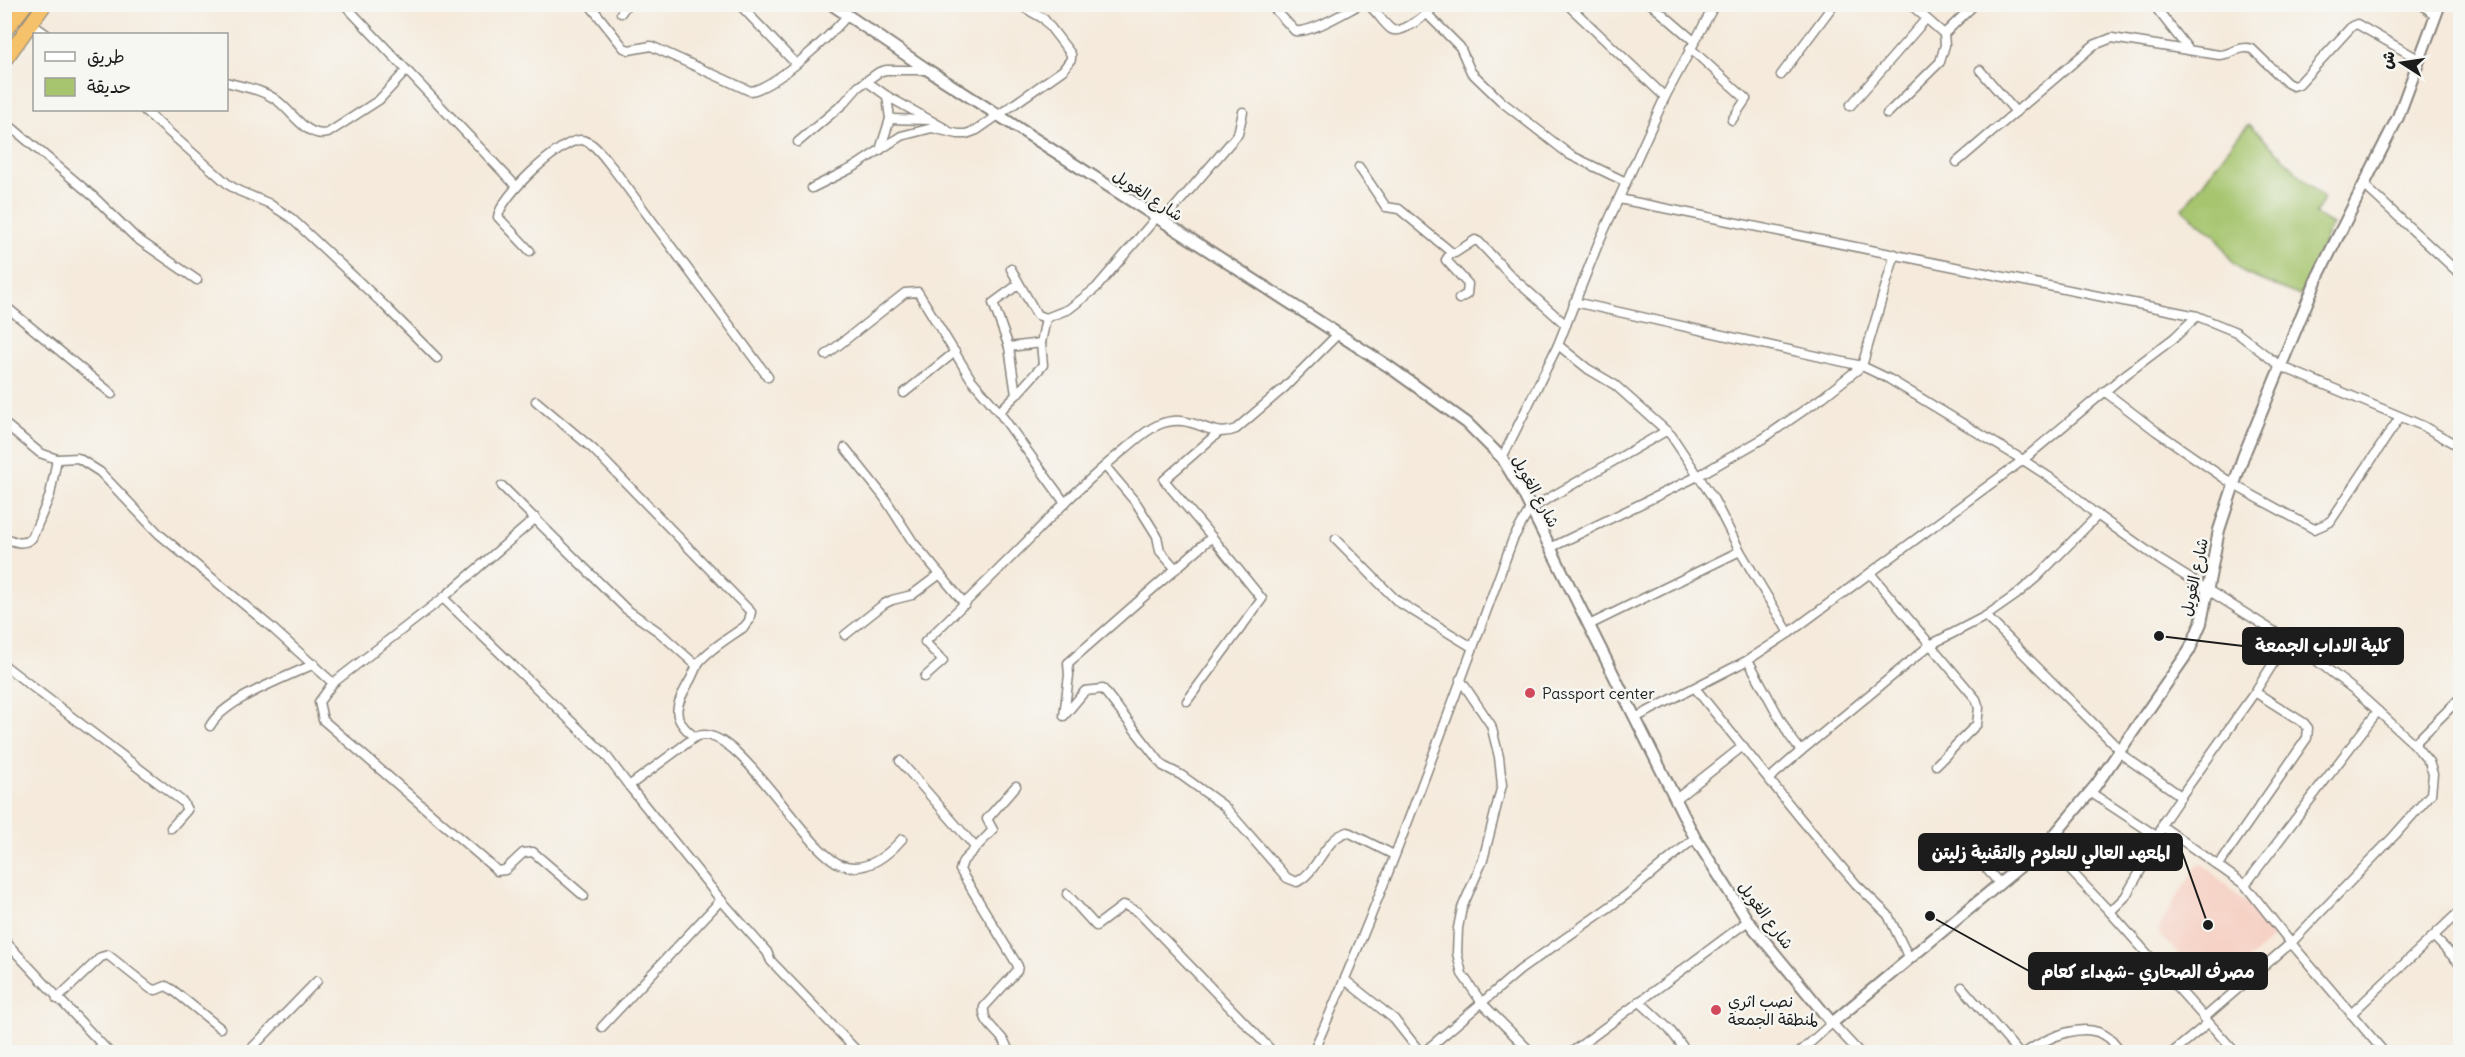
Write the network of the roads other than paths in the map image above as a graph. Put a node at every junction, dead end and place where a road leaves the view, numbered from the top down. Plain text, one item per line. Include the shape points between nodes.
1 (26, 4) edge
2 (45, 4) edge
3 (344, 4) edge
4 (589, 4) edge
5 (627, 4) edge
6 (739, 4) edge
7 (831, 4) edge
8 (1018, 4) edge
9 (1270, 4) edge
10 (1361, 4) edge
11 (1367, 4) edge
12 (1437, 4) edge
13 (1567, 4) edge
14 (1651, 4) edge
15 (1715, 4) edge
16 (1834, 4) edge
17 (1910, 4) edge
18 (1975, 4) edge
19 (2153, 4) edge
20 (2421, 4) edge
21 (2440, 4) edge
22 (621, 13) dead end
23 (1427, 14) junction
24 (848, 16) junction
25 (2436, 16) junction
26 (1926, 18) junction
27 (32, 24) junction
28 (5, 32) edge
29 (45, 33) edge
30 (1944, 34) junction
31 (1692, 44) junction
32 (2189, 50) junction
33 (2420, 60) junction
34 (4, 61) edge
35 (796, 64) junction
36 (928, 70) junction
37 (1980, 70) dead end
38 (406, 71) junction
39 (1781, 75) dead end
40 (866, 81) junction
41 (228, 83) edge
42 (887, 96) junction
43 (1665, 97) junction
44 (1850, 106) dead end
45 (145, 111) edge
46 (1243, 112) dead end
47 (2016, 112) junction
48 (1887, 114) dead end
49 (997, 115) junction
50 (890, 119) junction
51 (932, 120) junction
52 (1732, 120) dead end
53 (4, 121) edge
54 (951, 132) junction
55 (798, 142) dead end
56 (880, 150) junction
57 (1957, 162) dead end
58 (1359, 167) dead end
59 (1626, 182) junction
60 (2364, 185) junction
61 (516, 186) junction
62 (812, 188) dead end
63 (1619, 199) junction
64 (1159, 220) junction
65 (530, 251) dead end
66 (1451, 252) junction
67 (1894, 254) junction
68 (1011, 269) dead end
69 (2460, 274) edge
70 (197, 280) dead end
71 (1019, 285) junction
72 (1459, 299) dead end
73 (1574, 302) junction
74 (4, 305) edge
75 (2197, 316) junction
76 (1046, 318) junction
77 (1566, 326) junction
78 (1338, 334) junction
79 (1041, 343) junction
80 (1558, 345) junction
81 (1009, 347) junction
82 (955, 352) junction
83 (826, 355) dead end
84 (437, 358) dead end
85 (1862, 366) junction
86 (2280, 366) junction
87 (768, 377) dead end
88 (2104, 392) junction
89 (904, 393) dead end
90 (112, 394) dead end
91 (1016, 395) junction
92 (536, 402) dead end
93 (999, 412) junction
94 (2400, 417) junction
95 (4, 423) edge
96 (1666, 431) junction
97 (1219, 432) junction
98 (2460, 447) edge
99 (844, 448) dead end
100 (1502, 458) junction
101 (57, 459) junction
102 (2023, 460) junction
103 (1105, 466) junction
104 (1698, 476) junction
105 (2234, 485) junction
106 (502, 486) dead end
107 (1065, 503) junction
108 (1530, 509) junction
109 (2098, 515) junction
110 (536, 518) junction
111 (4, 537) edge
112 (1212, 537) junction
113 (1335, 539) dead end
114 (1550, 548) junction
115 (1740, 550) junction
116 (1176, 568) junction
117 (1870, 573) junction
118 (940, 574) junction
119 (2209, 592) junction
120 (443, 598) junction
121 (965, 604) junction
122 (1986, 616) junction
123 (1589, 625) junction
124 (1789, 633) junction
125 (845, 636) dead end
126 (2288, 640) junction
127 (1930, 645) junction
128 (1472, 647) junction
129 (1749, 660) junction
130 (314, 664) junction
131 (4, 665) edge
132 (697, 666) junction
133 (925, 677) dead end
134 (1460, 679) junction
135 (333, 683) junction
136 (1695, 688) junction
137 (2255, 692) junction
138 (2460, 698) edge
139 (1187, 701) dead end
140 (2378, 711) junction
141 (1635, 718) junction
142 (210, 726) dead end
143 (695, 737) junction
144 (2414, 744) junction
145 (1743, 746) junction
146 (2119, 751) junction
147 (1802, 752) junction
148 (900, 761) dead end
149 (1936, 765) dead end
150 (1770, 778) junction
151 (629, 786) junction
152 (1016, 786) dead end
153 (2090, 792) junction
154 (2181, 796) junction
155 (1676, 800) junction
156 (2162, 825) junction
157 (171, 828) dead end
158 (2158, 837) junction
159 (1695, 838) junction
160 (902, 839) dead end
161 (1962, 841) dead end
162 (2046, 846) junction
163 (976, 848) junction
164 (1395, 855) junction
165 (2218, 866) junction
166 (2000, 885) junction
167 (2245, 885) junction
168 (1066, 894) dead end
169 (584, 896) dead end
170 (721, 900) junction
171 (2460, 911) edge
172 (2110, 912) junction
173 (1748, 921) junction
174 (2434, 937) junction
175 (4, 940) edge
176 (2291, 943) junction
177 (1909, 958) junction
178 (2460, 964) edge
179 (1345, 980) junction
180 (317, 981) dead end
181 (1962, 987) dead end
182 (57, 999) junction
183 (1639, 1001) junction
184 (1482, 1004) junction
185 (2351, 1014) junction
186 (2206, 1021) junction
187 (1833, 1023) junction
188 (602, 1027) dead end
189 (219, 1028) dead end
190 (109, 1053) edge
191 (248, 1053) edge
192 (858, 1053) edge
193 (1008, 1053) edge
194 (1273, 1053) edge
195 (1313, 1053) edge
196 (1422, 1053) edge
197 (1531, 1053) edge
198 (1572, 1053) edge
199 (1687, 1053) edge
200 (1800, 1053) edge
201 (1859, 1053) edge
202 (2018, 1053) edge
203 (2026, 1053) edge
204 (2121, 1053) edge
205 (2173, 1053) edge
206 (2235, 1053) edge
207 (2384, 1053) edge

1 - 28 highway
2 - 27 highway
3 - 38 street
4 - 35 street via 624,48 651,46 750,91
5 - 22 street
6 - 35 street
7 - 24 street, شارع الغويل
8 - 49 street via 1044,19 1072,56 1063,70
9 - 10 street via 1299,32
11 - 23 street via 1394,31
12 - 23 street
13 - 43 street
14 - 31 street
15 - 31 street
16 - 39 street
17 - 26 street
18 - 30 street
19 - 32 street
20 - 25 street
21 - 25 street, شارع الغويل
23 - 59 street via 1460,47 1471,72 1502,102 1570,155
24 - 35 street
24 - 36 street, شارع الغويل
25 - 33 street, شارع الغويل
26 - 30 street
26 - 44 street
27 - 29 street
27 - 34 highway
30 - 48 street via 1940,62
31 - 43 street
31 - 52 street via 1746,99
32 - 33 street via 2225,55 2246,47 2252,49 2293,86 2356,24
32 - 47 street via 2103,39
33 - 60 street, شارع الغويل via 2398,117
36 - 40 street via 886,70
36 - 49 street, شارع الغويل
37 - 47 street
38 - 41 street via 379,100 322,135 308,129 267,94
38 - 61 street
40 - 42 street
40 - 55 street
42 - 50 street
42 - 51 street
43 - 59 street
45 - 84 street via 229,185 291,218
46 - 64 street via 1238,134
47 - 57 street
49 - 54 street via 977,130 966,134
49 - 64 street, شارع الغويل
50 - 51 street
50 - 56 street
51 - 54 street
53 - 70 street via 136,238
54 - 56 street via 932,128 915,131
56 - 62 street
58 - 66 street via 1386,207 1400,209
59 - 63 street
60 - 69 street
60 - 86 street, شارع الغويل via 2318,276
61 - 65 street via 498,217
61 - 87 street via 572,141 592,145
63 - 67 street
63 - 73 street
64 - 76 street via 1096,288 1069,309
64 - 78 street, شارع الغويل
66 - 72 street via 1446,260 1468,284 1467,294
66 - 77 street via 1472,241 1479,242
67 - 75 street
67 - 85 street
68 - 71 street
71 - 76 street via 1037,315
71 - 81 street via 993,303
73 - 77 street
73 - 85 street
74 - 90 street
75 - 86 street via 2235,332
75 - 88 street
76 - 79 street
77 - 80 street
78 - 97 street via 1236,429
78 - 100 street, شارع الغويل via 1467,423
79 - 81 street
79 - 91 street via 1043,365
80 - 96 street via 1615,385
80 - 100 street
81 - 91 street
82 - 83 street via 922,295 914,291 905,293
82 - 89 street
82 - 93 street via 979,391
85 - 102 street
85 - 104 street via 1764,438
86 - 94 street
86 - 105 street, شارع الغويل
88 - 102 street
88 - 105 street
91 - 93 street
92 - 132 street via 593,449 751,612 744,627
93 - 107 street
94 - 98 street
94 - 105 street via 2330,522 2322,526 2306,526
95 - 101 street via 40,453
96 - 104 street
96 - 108 street
97 - 103 street via 1196,423 1169,421 1155,427
97 - 112 street via 1164,480
99 - 118 street
100 - 108 street, شارع الغويل
101 - 111 street via 50,495 32,538 21,543
101 - 130 street via 85,460 159,534
102 - 109 street
102 - 117 street
103 - 107 street
103 - 116 street via 1137,504 1157,536 1160,551
104 - 114 street
104 - 115 street
105 - 119 street, شارع الغويل via 2220,530
106 - 110 street
107 - 121 street
108 - 114 street, شارع الغويل
108 - 128 street via 1513,539
109 - 119 street
109 - 122 street via 2038,576
110 - 120 street
110 - 132 street via 626,609
112 - 116 street
112 - 139 street via 1262,599
113 - 128 street via 1397,601
114 - 123 street, شارع الغويل
115 - 123 street
115 - 124 street
116 - 164 street via 1068,663 1064,716 1085,691 1103,689 1164,766 1224,806 1287,878 1297,882 1305,878 1330,844 1348,832
117 - 124 street
117 - 127 street
118 - 121 street
118 - 125 street via 912,595 884,604
119 - 126 street
119 - 146 street, شارع الغويل via 2189,651
120 - 135 street
120 - 151 street via 605,754
121 - 133 street via 925,642 943,661
122 - 127 street
122 - 146 street
123 - 141 street, شارع الغويل
124 - 129 street
126 - 137 street
126 - 140 street
127 - 147 street
127 - 149 street via 1976,699 1979,708 1977,724
128 - 134 street
129 - 136 street
129 - 147 street
130 - 135 street
130 - 142 street via 233,703
131 - 157 street via 183,802 187,810
132 - 143 street via 676,712 684,728
134 - 164 street
134 - 184 street via 1491,725 1502,785 1483,860 1462,908 1458,928 1457,953 1462,974
135 - 169 street via 319,702 323,720 497,871 505,870 523,853 532,852
136 - 141 street
136 - 145 street
137 - 154 street
137 - 165 street via 2304,723 2308,733
138 - 144 street
140 - 144 street
140 - 167 street
141 - 155 street, شارع الغويل
143 - 151 street
143 - 160 street via 714,736 731,749 823,853 843,866 866,865 887,856
144 - 176 street via 2429,762 2433,774 2431,794
145 - 150 street
145 - 155 street
146 - 153 street, شارع الغويل
146 - 154 street
147 - 150 street
148 - 163 street
150 - 177 street via 1856,884 1888,915
151 - 170 street
152 - 163 street via 987,819 993,830
153 - 158 street
153 - 162 street, شارع الغويل
154 - 156 street
155 - 159 street, شارع الغويل
156 - 158 street
156 - 165 street
158 - 172 street via 2125,897
159 - 173 street, شارع الغويل
159 - 184 street via 1625,896 1520,970
161 - 166 street
162 - 166 street, شارع الغويل
162 - 172 street
163 - 193 street via 961,865 961,875 1018,966 984,1007 983,1014 1007,1044
164 - 179 street
165 - 167 street
166 - 177 street, شارع الغويل
167 - 176 street
168 - 194 street via 1096,926 1124,905 1138,912
170 - 188 street
170 - 192 street via 771,961
171 - 174 street
172 - 186 street
173 - 183 street
173 - 187 street, شارع الغويل
174 - 178 street
174 - 185 street
175 - 182 street
176 - 185 street
176 - 186 street
177 - 187 street, شارع الغويل
179 - 195 street
179 - 196 street via 1394,1019
180 - 191 street
181 - 202 street
182 - 189 street via 101,957 108,955 148,988 166,986 173,990
182 - 190 street
183 - 198 street
183 - 199 street via 1669,1029
184 - 196 street
184 - 197 street
185 - 207 street
186 - 205 street
186 - 206 street
187 - 200 street
187 - 201 street
203 - 204 street via 2059,1035 2088,1031 2110,1038

